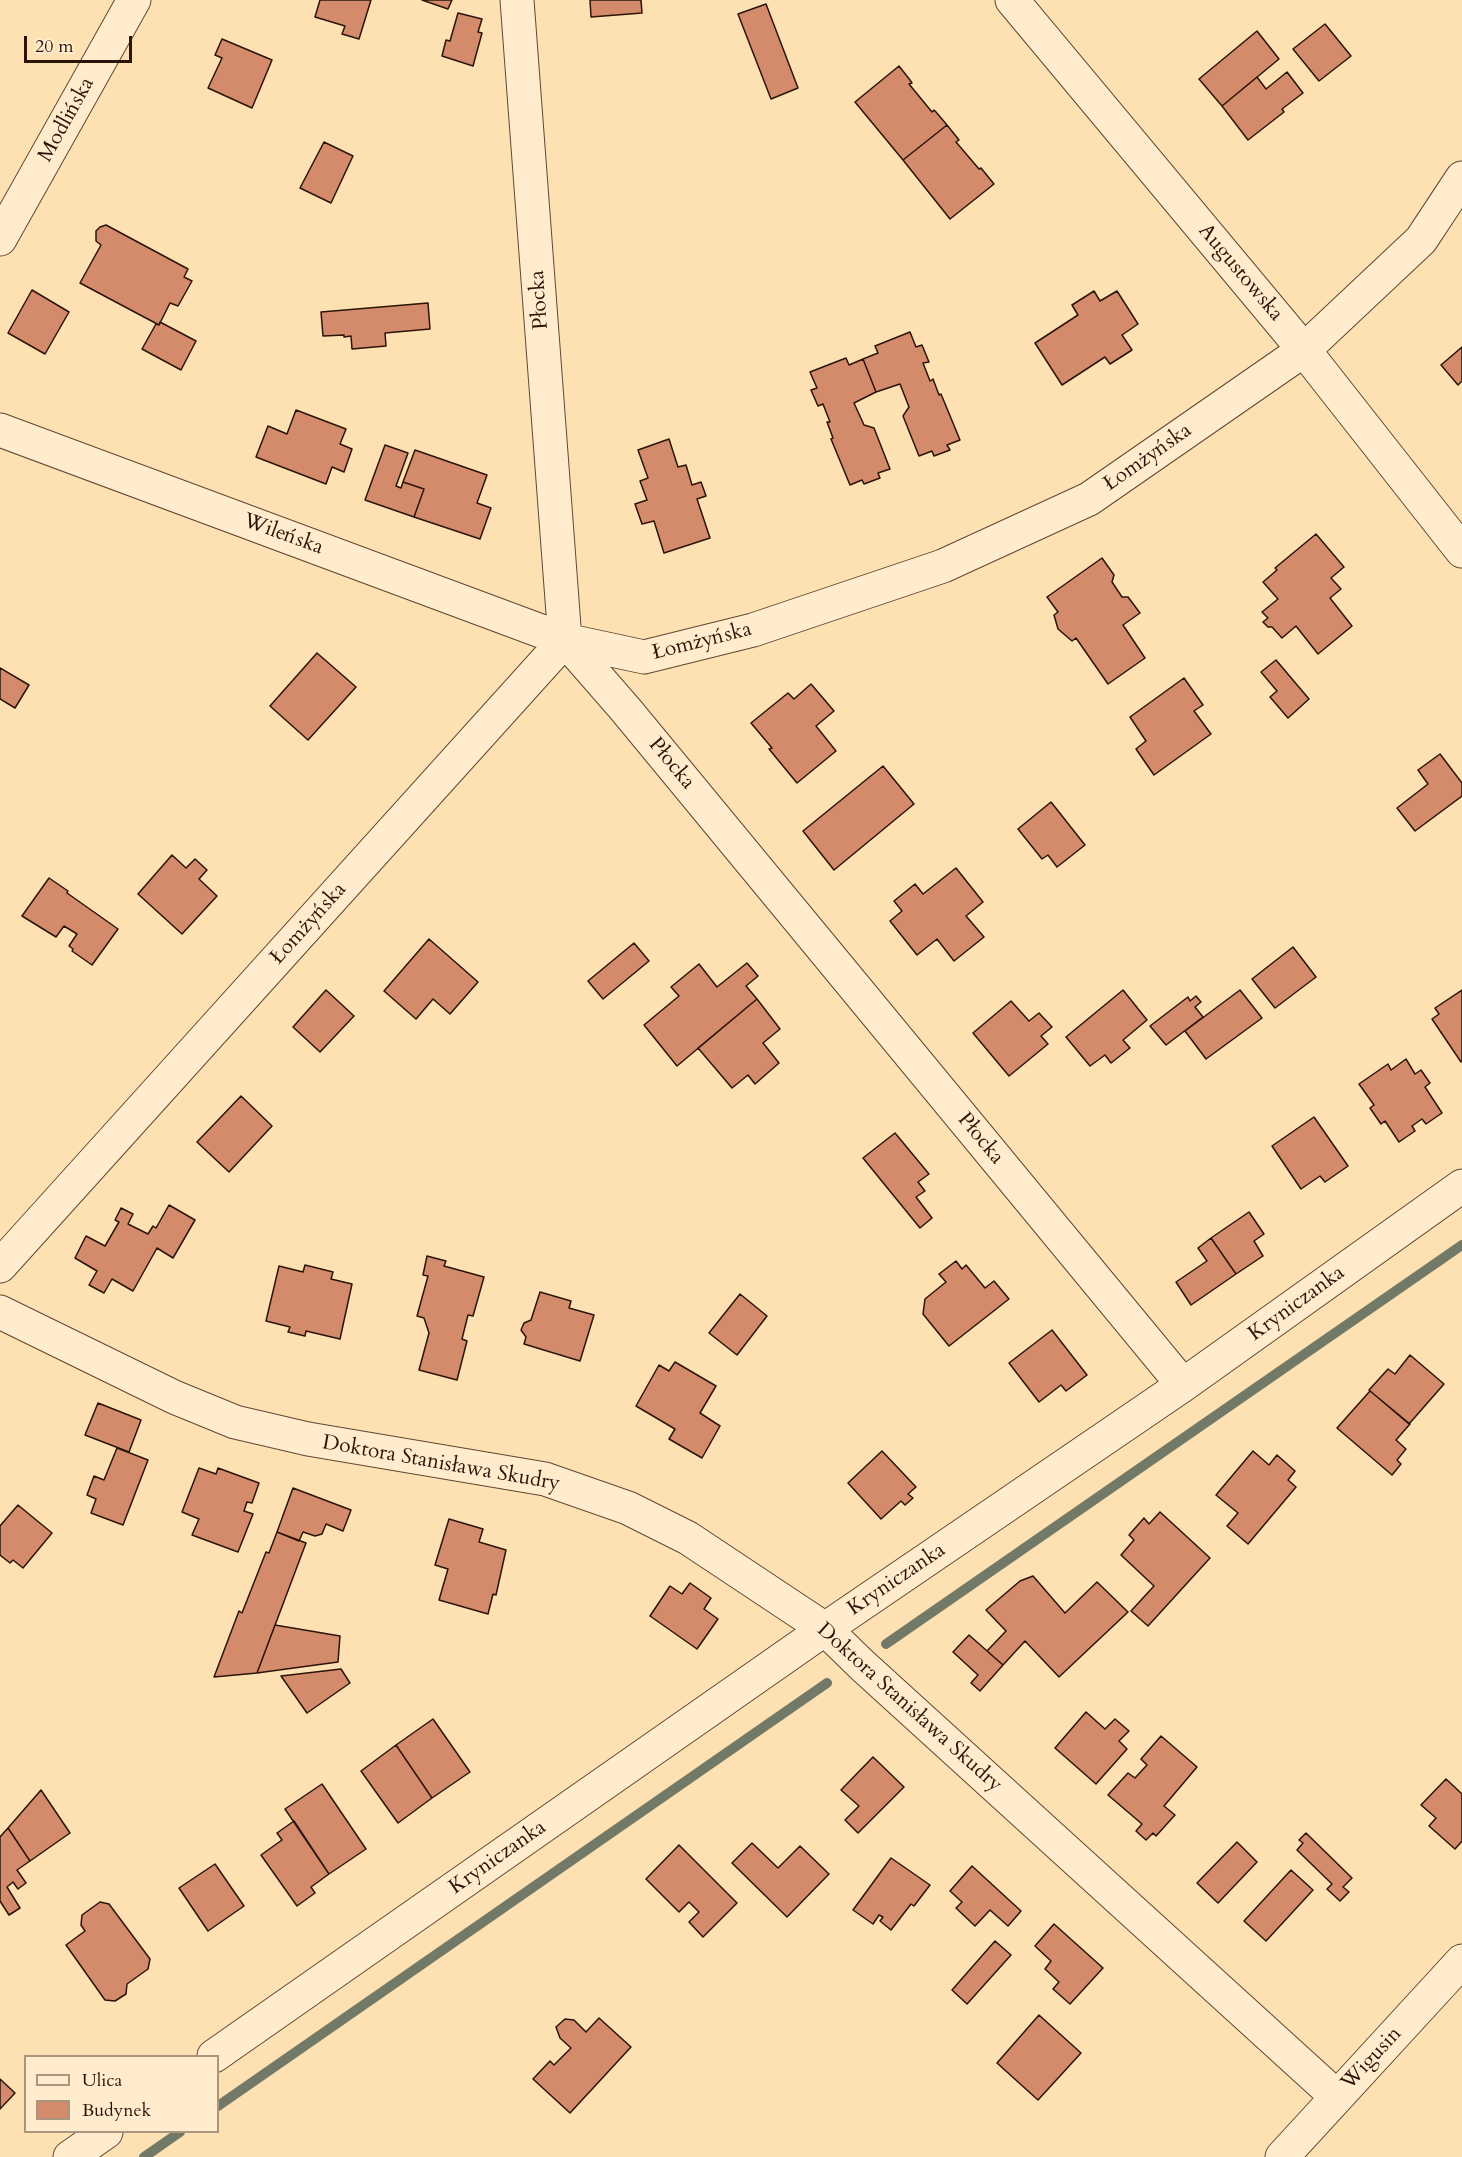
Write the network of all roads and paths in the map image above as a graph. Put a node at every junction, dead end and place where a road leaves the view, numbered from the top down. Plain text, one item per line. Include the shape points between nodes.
1 (134, 0) edge
2 (518, 0) edge
3 (1012, 0) edge
4 (1462, 178) edge
5 (0, 239) edge
6 (1304, 350) junction
7 (0, 430) edge
8 (1462, 551) edge
9 (565, 640) junction
10 (1462, 1186) edge
11 (0, 1266) edge
12 (0, 1312) edge
13 (1183, 1385) junction
14 (825, 1629) junction
15 (1462, 1961) edge
16 (215, 2055) edge
17 (1337, 2097) junction
18 (105, 2133) edge
19 (70, 2157) edge
20 (1282, 2157) edge

1 - 5 street, Modlińska
2 - 9 street, Płocka
3 - 6 street, Augustowska
4 - 6 street, Łomżyńska via 1421,240
6 - 8 street, Augustowska
6 - 9 street, Łomżyńska via 1089,499 944,566 753,630 644,657
7 - 9 street, Wileńska
9 - 11 street, Łomżyńska
9 - 13 street, Płocka
10 - 13 street, Kryniczanka
12 - 14 street, Doktora Stanisława Skudry via 174,1397 235,1422 308,1439 545,1479 628,1508 688,1538
13 - 14 street, Kryniczanka
14 - 16 street, Kryniczanka
14 - 17 street, Doktora Stanisława Skudry
15 - 17 street, Wigusin
17 - 20 street, Wigusin
18 - 19 street

